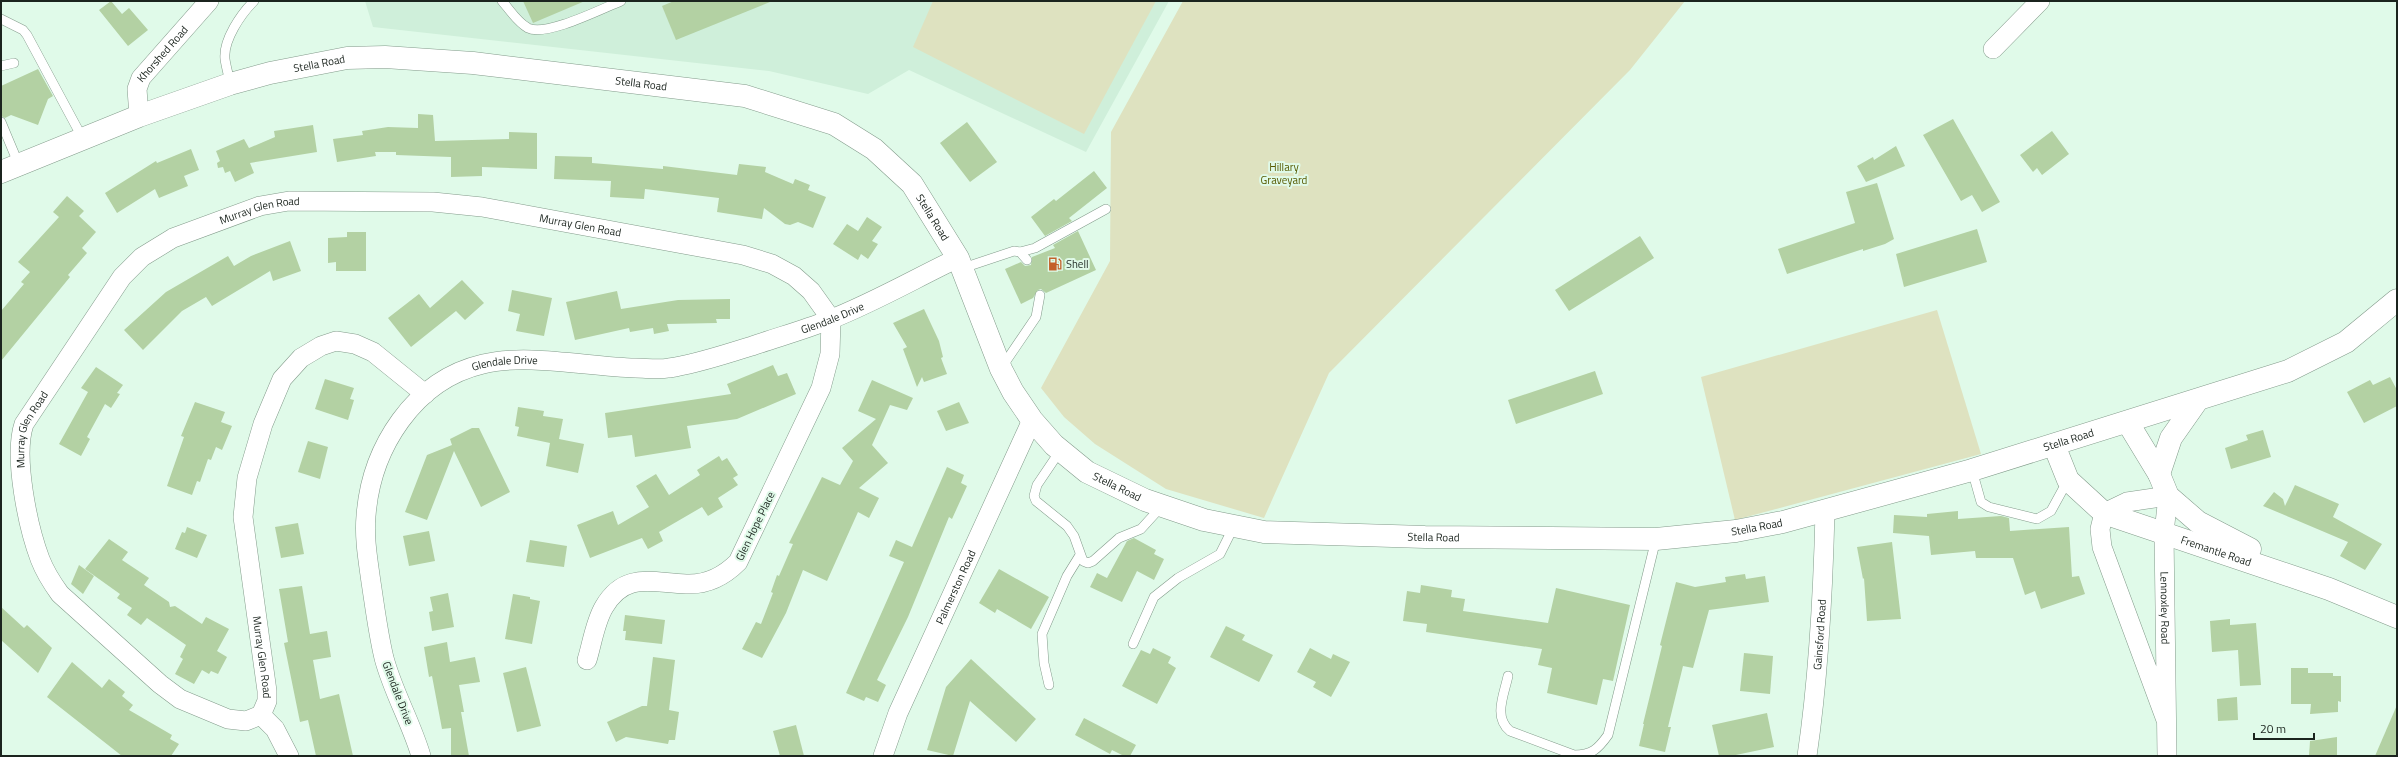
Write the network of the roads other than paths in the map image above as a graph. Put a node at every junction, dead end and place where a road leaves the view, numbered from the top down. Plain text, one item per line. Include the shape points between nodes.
1 (209, 1) edge
2 (254, 1) edge
3 (502, 1) edge
4 (621, 1) edge
5 (2040, 1) edge
6 (1, 19) edge
7 (1993, 49) dead end
8 (14, 63) dead end
9 (1, 66) edge
10 (230, 84) junction
11 (139, 116) junction
12 (1, 122) edge
13 (83, 139) junction
14 (10, 168) edge
15 (1106, 209) dead end
16 (1020, 252) junction
17 (1027, 260) dead end
18 (960, 263) junction
19 (1040, 295) dead end
20 (2397, 300) edge
21 (831, 319) junction
22 (1001, 369) junction
23 (425, 394) junction
24 (2197, 401) junction
25 (1032, 420) junction
26 (2128, 423) junction
27 (2054, 445) junction
28 (1061, 450) junction
29 (1972, 470) junction
30 (2159, 474) junction
31 (2068, 480) junction
32 (2168, 496) junction
33 (1161, 507) junction
34 (1824, 512) junction
35 (2104, 513) junction
36 (1234, 526) junction
37 (2164, 532) junction
38 (1656, 539) junction
39 (1080, 555) junction
40 (2329, 589) junction
41 (2397, 617) edge
42 (1133, 644) dead end
43 (587, 660) dead end
44 (1508, 676) dead end
45 (1049, 684) dead end
46 (261, 715) junction
47 (2166, 720) junction
48 (289, 756) edge
49 (421, 756) edge
50 (883, 756) edge
51 (1807, 756) edge
52 (2167, 756) edge

1 - 11 street, Khorshed Road via 141,78 137,89
2 - 10 lane via 227,44 225,58
3 - 4 lane via 518,21 538,31
5 - 7 street
6 - 13 lane via 23,30 27,35
8 - 9 lane
10 - 11 main road, Stella Road
10 - 18 main road, Stella Road via 312,64 347,58 385,57 473,63 745,96 834,124 874,149 912,184
11 - 13 main road, Stella Road
12 - 14 lane
13 - 14 main road, Stella Road
15 - 16 lane via 1035,248
16 - 17 lane
16 - 18 lane
18 - 21 street, Glendale Drive
18 - 22 main road, Stella Road
19 - 22 lane via 1036,317
20 - 24 main road, Stella Road via 2346,342 2322,355 2288,371
21 - 23 street, Glendale Drive via 727,353 667,369 609,368 518,360 484,363 461,370
21 - 43 street, Glen Hope Place via 830,354 821,388 738,562 728,572 699,584 640,580 626,585 614,594 603,608
21 - 46 street, Murray Glen Road via 811,291 794,276 772,264 743,255 482,207 433,202 290,201 260,206 237,214 173,238 153,249 122,277 24,424 19,444 19,458 29,515 40,559 60,594 160,684 180,699 228,719 246,721
22 - 25 main road, Stella Road
23 - 46 street, Murray Glen Road via 373,352 355,344 336,341 321,346 301,358 282,379 263,424 247,478 243,517 267,691 267,701
23 - 49 street, Glendale Drive via 407,410 394,427 379,459 365,517 366,549 384,659
24 - 26 main road, Stella Road
24 - 30 main road via 2170,438
25 - 28 main road, Stella Road
25 - 50 street, Palmerston Road via 898,713
26 - 27 main road, Stella Road
26 - 30 main road, Lennoxley Road
27 - 29 main road, Stella Road
27 - 31 main road
28 - 33 main road, Stella Road via 1087,472
28 - 39 lane via 1037,486 1034,496 1036,501 1067,526 1074,536
29 - 31 lane via 1981,502 1989,507 2037,519 2051,511
29 - 34 main road, Stella Road
30 - 32 main road, Lennoxley Road
31 - 35 main road
32 - 35 street via 2127,502
32 - 37 street, Lennoxley Road
32 - 40 main road, Fremantle Road via 2185,512 2216,533
33 - 36 main road, Stella Road
33 - 39 lane via 1141,529 1119,538 1094,561 1083,561
34 - 38 main road, Stella Road via 1736,531
34 - 51 street, Gainsford Road via 1824,566 1816,698
35 - 37 main road, Fremantle Road
35 - 47 street, Lennoxley Road via 2100,529 2102,547
36 - 38 main road, Stella Road via 1264,532 1318,535
36 - 42 lane via 1220,554 1178,578 1154,597
37 - 40 main road, Fremantle Road
37 - 47 street, Lennoxley Road
38 - 44 lane via 1608,735 1597,750 1584,755 1574,755 1510,732 1500,714
39 - 45 lane via 1067,576 1042,634 1044,663
40 - 41 main road, Fremantle Road
46 - 48 street via 275,729
47 - 52 street, Lennoxley Road

